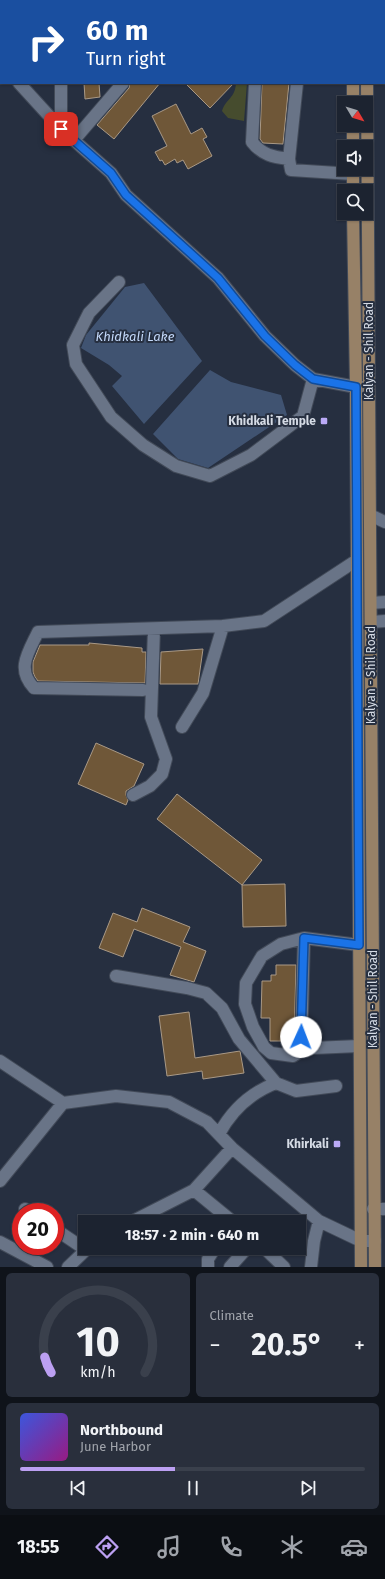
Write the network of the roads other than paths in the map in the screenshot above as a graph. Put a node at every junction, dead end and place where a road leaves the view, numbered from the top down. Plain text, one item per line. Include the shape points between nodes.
1 (20, 84) edge
2 (61, 84) edge
3 (122, 84) edge
4 (255, 84) edge
5 (297, 84) edge
6 (353, 84) edge
7 (367, 84) edge
8 (353, 96) edge
9 (61, 129) junction
10 (74, 140) junction
11 (289, 159) junction
12 (337, 171) edge
13 (353, 220) edge
14 (119, 282) dead end
15 (313, 379) junction
16 (356, 387) junction
17 (370, 387) junction
18 (370, 515) junction
19 (385, 522) edge
20 (357, 560) junction
21 (385, 602) edge
22 (371, 603) junction
23 (385, 621) edge
24 (371, 622) junction
25 (223, 626) junction
26 (154, 629) junction
27 (143, 690) dead end
28 (182, 727) dead end
29 (133, 795) dead end
30 (304, 938) junction
31 (359, 945) junction
32 (116, 976) dead end
33 (359, 1046) junction
34 (301, 1051) junction
35 (0, 1061) edge
36 (276, 1083) junction
37 (336, 1086) dead end
38 (63, 1102) junction
39 (219, 1134) junction
40 (232, 1148) junction
41 (0, 1181) edge
42 (194, 1190) junction
43 (379, 1209) edge
44 (145, 1215) edge
45 (224, 1215) edge
46 (319, 1221) junction
47 (64, 1235) edge
48 (361, 1241) junction
49 (375, 1241) junction
50 (0, 1242) edge
51 (78, 1243) edge
52 (81, 1255) edge
53 (211, 1255) edge
54 (241, 1255) edge
55 (271, 1255) edge
56 (47, 1267) edge
57 (68, 1267) edge
58 (208, 1267) edge
59 (230, 1267) edge
60 (284, 1267) edge
61 (311, 1267) edge
62 (360, 1267) edge
63 (375, 1267) edge

1 - 9 street
2 - 9 street
3 - 10 street
4 - 11 street via 252,142 270,156
5 - 11 street
6 - 8 main road
7 - 17 main road, Kalyan - Shil Road
9 - 10 street
10 - 15 street via 111,173 126,195 218,278 265,336
11 - 12 street via 291,170 295,171
13 - 16 main road, Kalyan - Shil Road
14 - 15 street via 89,313 73,344 76,364 111,417 143,445 176,466 210,476 251,455 303,416
15 - 16 street
16 - 17 street
16 - 20 main road, Kalyan - Shil Road
17 - 18 main road, Kalyan - Shil Road
18 - 19 street
18 - 22 main road, Kalyan - Shil Road
20 - 25 street via 264,620
20 - 31 main road, Kalyan - Shil Road
21 - 22 street
22 - 24 main road, Kalyan - Shil Road
23 - 24 street
24 - 43 main road, Kalyan - Shil Road
25 - 26 street
25 - 28 street via 203,693
26 - 27 street via 38,632 24,660 27,680 34,688
26 - 29 street via 151,717 166,759 162,774 150,786
30 - 31 street
30 - 34 street
30 - 34 street via 281,944 262,956 246,983 245,1004 264,1047 272,1053 293,1056
31 - 33 main road, Kalyan - Shil Road
32 - 36 street via 206,993 222,1008 239,1039
33 - 34 street
33 - 48 main road, Kalyan - Shil Road
35 - 38 street
36 - 37 street via 296,1091
36 - 39 street via 258,1090 228,1118
38 - 39 street via 116,1096 169,1102 207,1122
38 - 41 street
39 - 40 street
40 - 42 street
40 - 46 street
42 - 44 street
42 - 45 street
43 - 49 main road, Kalyan - Shil Road
46 - 48 street
46 - 61 street
47 - 51 street
48 - 49 street
48 - 62 main road, Kalyan - Shil Road
49 - 63 main road, Kalyan - Shil Road
50 - 56 street
52 - 57 street
53 - 58 street
54 - 59 street
55 - 60 street

